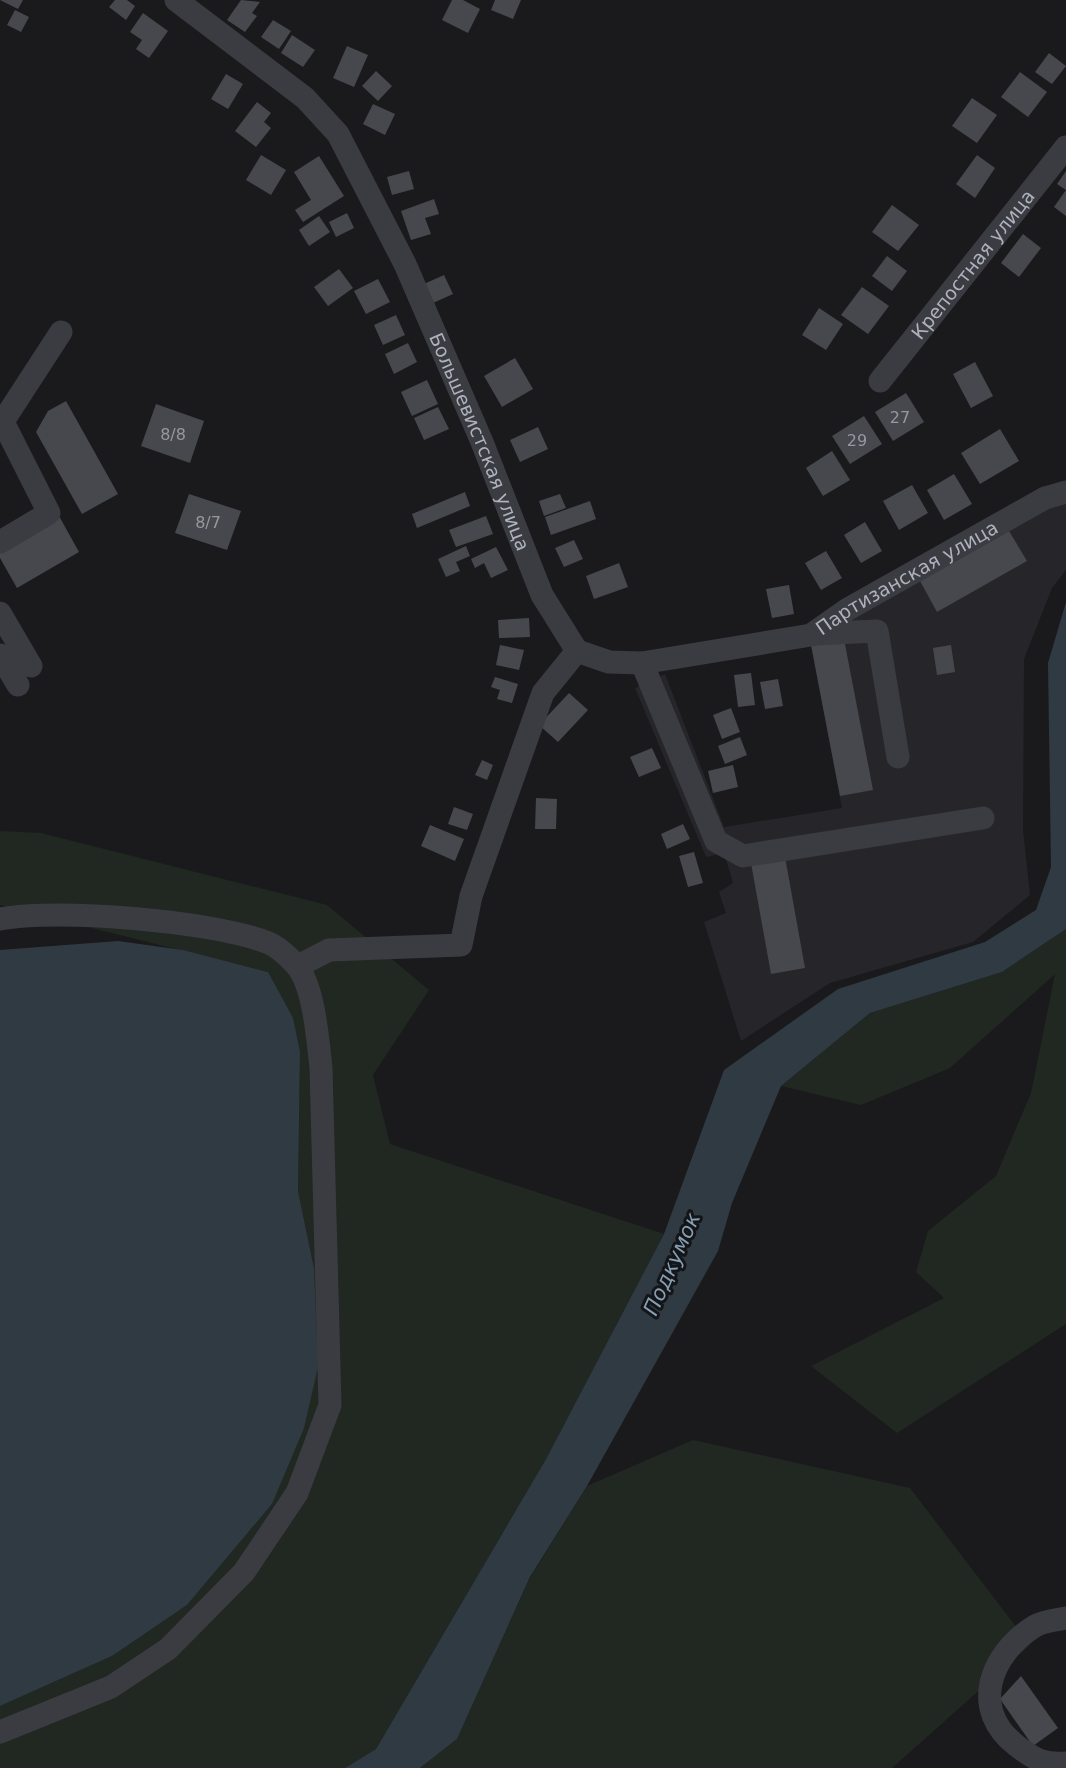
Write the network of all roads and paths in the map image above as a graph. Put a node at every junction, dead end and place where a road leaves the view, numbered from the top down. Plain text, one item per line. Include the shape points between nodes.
1 (176, 0) edge
2 (1066, 147) edge
3 (61, 332) dead end
4 (880, 381) dead end
5 (1, 424) edge
6 (1066, 492) edge
7 (0, 542) edge
8 (0, 613) edge
9 (811, 635) junction
10 (577, 651) junction
11 (0, 655) edge
12 (642, 663) junction
13 (31, 666) dead end
14 (18, 685) dead end
15 (898, 757) dead end
16 (983, 818) dead end
17 (0, 919) edge
18 (298, 966) junction
19 (1066, 1618) edge
20 (0, 1732) edge
21 (1066, 1763) edge

1 - 10 street, Большевистская улица via 305,98 338,134 405,264 542,595
2 - 4 street, Крепостная улица
3 - 5 street
5 - 7 street via 49,513
6 - 9 street, Партизанская улица via 1045,498 848,609
8 - 13 street
9 - 12 street, Партизанская улица
9 - 15 street via 877,631
10 - 12 street, Партизанская улица via 609,662
10 - 18 street via 542,693 471,896 461,945 329,950
11 - 14 street
12 - 16 street via 716,841 743,856
17 - 18 street via 67,916 225,931 269,943
18 - 20 street via 316,1015 321,1068 330,1405 298,1493 244,1572 168,1649 111,1687
19 - 21 street via 1037,1624 1010,1645 998,1662 989,1705 1009,1739 1030,1756 1046,1765

